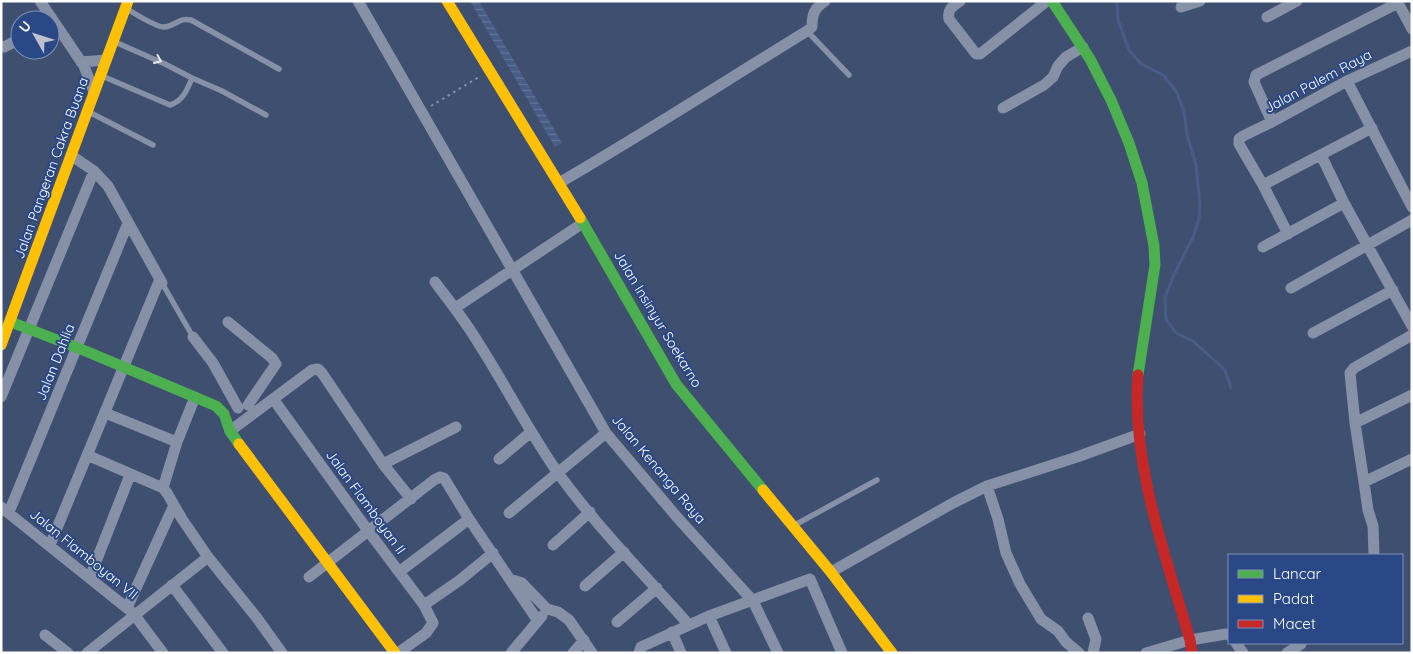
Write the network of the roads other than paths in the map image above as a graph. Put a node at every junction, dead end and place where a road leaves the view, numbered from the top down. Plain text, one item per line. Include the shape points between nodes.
1 (358, 1) edge
2 (447, 1) edge
3 (825, 1) edge
4 (960, 1) edge
5 (1047, 1) edge
6 (1052, 1) edge
7 (1200, 1) edge
8 (1297, 1) edge
9 (1398, 2) edge
10 (127, 5) edge
11 (1182, 7) dead end
12 (1267, 18) dead end
13 (1412, 29) edge
14 (807, 32) junction
15 (60, 34) edge
16 (113, 41) junction
17 (1083, 47) junction
18 (1412, 51) edge
19 (106, 60) junction
20 (81, 62) junction
21 (279, 69) dead end
22 (849, 74) dead end
23 (100, 75) junction
24 (192, 78) junction
25 (1347, 81) junction
26 (94, 92) junction
27 (1003, 108) dead end
28 (87, 111) junction
29 (266, 115) dead end
30 (1272, 122) junction
31 (1372, 128) junction
32 (153, 146) dead end
33 (1321, 155) junction
34 (72, 156) junction
35 (94, 171) junction
36 (559, 183) junction
37 (1263, 186) junction
38 (1344, 203) junction
39 (1412, 207) edge
40 (1412, 220) edge
41 (128, 223) junction
42 (583, 223) junction
43 (1288, 234) junction
44 (1369, 245) junction
45 (1263, 247) dead end
46 (511, 270) junction
47 (161, 281) junction
48 (435, 282) dead end
49 (1291, 288) dead end
50 (1393, 290) junction
51 (455, 308) junction
52 (11, 322) junction
53 (228, 322) dead end
54 (1412, 326) edge
55 (30, 329) junction
56 (1313, 333) dead end
57 (1412, 335) edge
58 (193, 337) joint
59 (1, 345) edge
60 (76, 348) junction
61 (123, 367) junction
62 (1412, 395) edge
63 (1, 397) edge
64 (195, 397) junction
65 (274, 400) junction
66 (243, 407) junction
67 (104, 413) junction
68 (224, 414) junction
69 (1355, 423) junction
70 (456, 427) dead end
71 (230, 431) junction
72 (531, 432) junction
73 (606, 433) junction
74 (1140, 434) junction
75 (177, 442) junction
76 (87, 455) junction
77 (499, 459) dead end
78 (1412, 459) edge
79 (384, 464) junction
80 (558, 473) junction
81 (130, 474) junction
82 (877, 480) dead end
83 (1364, 482) junction
84 (987, 486) junction
85 (162, 488) junction
86 (411, 499) junction
87 (174, 505) junction
88 (5, 509) edge
89 (590, 512) junction
90 (509, 513) dead end
91 (469, 519) junction
92 (793, 526) junction
93 (369, 532) junction
94 (50, 545) junction
95 (553, 545) dead end
96 (624, 552) junction
97 (493, 553) junction
98 (1374, 554) edge
99 (208, 557) junction
100 (328, 562) junction
101 (840, 567) junction
102 (399, 572) junction
103 (90, 577) junction
104 (310, 577) dead end
105 (510, 579) junction
106 (172, 585) junction
107 (586, 586) dead end
108 (656, 588) junction
109 (754, 601) junction
110 (424, 605) junction
111 (547, 609) junction
112 (131, 612) junction
113 (709, 616) junction
114 (1088, 618) dead end
115 (538, 621) junction
116 (617, 622) dead end
117 (690, 625) junction
118 (672, 632) junction
119 (45, 635) dead end
120 (1228, 635) edge
121 (584, 640) junction
122 (1190, 640) junction
123 (1303, 647) edge
124 (99, 648) edge
125 (639, 652) edge
126 (68, 653) edge
127 (87, 653) edge
128 (163, 653) edge
129 (223, 653) edge
130 (282, 653) edge
131 (396, 653) edge
132 (511, 653) edge
133 (573, 653) edge
134 (592, 653) edge
135 (681, 653) edge
136 (726, 653) edge
137 (778, 653) edge
138 (842, 653) edge
139 (892, 653) edge
140 (1079, 653) edge
141 (1093, 653) edge
142 (1146, 653) edge
143 (1192, 653) edge
144 (1287, 653) edge

1 - 46 street, Jalan Kenanga Raya
2 - 36 street, Jalan Insinyur Soekarno
3 - 14 street via 812,16 812,27
4 - 5 street via 950,8 949,19 976,54 980,54
6 - 17 street
7 - 11 street
8 - 12 street
9 - 13 street
9 - 30 street via 1256,75 1254,82
10 - 16 street, Jalan Pangeran Cakra Buana
10 - 21 lane via 163,27 182,19 192,20
14 - 22 lane
14 - 36 street
15 - 20 street
16 - 19 street, Jalan Pangeran Cakra Buana
16 -> 24 lane
17 - 27 street via 1066,56 1053,77 1044,84
17 - 74 street via 1112,103 1138,167 1155,255 1138,372
18 - 25 street, Jalan Palem Raya
19 - 20 street
19 - 23 street, Jalan Pangeran Cakra Buana
20 - 26 street
23 - 24 lane via 170,105 178,103
23 - 26 street, Jalan Pangeran Cakra Buana
24 - 29 lane
25 - 30 street, Jalan Palem Raya
25 - 31 street
26 - 28 street, Jalan Pangeran Cakra Buana
28 - 32 lane
28 - 34 street, Jalan Pangeran Cakra Buana
30 - 37 street, Jalan Palem Raya via 1239,139
31 - 33 street
31 - 39 street
33 - 37 street
33 - 38 street
34 - 35 street
34 - 52 street, Jalan Pangeran Cakra Buana
35 - 41 street via 108,186
35 - 55 street
36 - 42 street, Jalan Insinyur Soekarno
37 - 43 street
38 - 43 street
38 - 44 street
40 - 44 street
41 - 47 street
41 - 60 street, Jalan Dahlia
42 - 46 street
42 - 92 street, Jalan Insinyur Soekarno via 676,384
43 - 45 street
44 - 49 street
44 - 50 street
46 - 51 street
46 - 73 street, Jalan Kenanga Raya
47 - 58 lane
47 - 61 street
48 - 51 street
50 - 54 street
50 - 56 street
51 - 72 street
52 - 55 street
52 - 59 street, Jalan Pangeran Cakra Buana
53 - 66 street via 276,364
55 - 60 street
55 - 63 street
57 - 69 street via 1352,371
58 - 66 street
60 - 61 street
60 - 88 street, Jalan Dahlia
61 - 64 street
61 - 67 street
62 - 69 street
64 - 68 street via 216,406
64 - 75 street
65 - 66 street
65 - 71 street
65 - 79 street via 312,370 320,370
65 - 93 street, Jalan Flamboyan II
66 - 68 street
67 - 75 street
67 - 76 street
68 - 71 street
69 - 83 street
70 - 79 street
71 - 100 street
72 - 77 street
72 - 80 street
73 - 80 street
73 - 109 street, Jalan Kenanga Raya
74 - 84 street
74 - 122 street via 1155,515
75 - 85 street
76 - 81 street
76 - 94 street
78 - 83 street
79 - 86 street
80 - 89 street
80 - 90 street
81 - 85 street
81 - 103 street
82 - 92 lane
83 - 98 street via 1373,526
84 - 101 street
84 - 140 street via 1006,553 1020,584 1041,619
85 - 87 street
86 - 91 street via 434,480 444,478
86 - 93 street
87 - 99 street
87 - 112 street
88 - 94 street, Jalan Flamboyan VII
89 - 95 street
89 - 96 street
91 - 97 street
91 - 102 street
92 - 101 street, Jalan Insinyur Soekarno
93 - 100 street
93 - 102 street, Jalan Flamboyan II
94 - 103 street, Jalan Flamboyan VII
96 - 107 street
96 - 108 street
97 - 105 street
97 - 110 street
99 - 106 street
99 - 130 street
100 - 104 street
100 - 131 street
101 - 139 street, Jalan Insinyur Soekarno
102 - 110 street, Jalan Flamboyan II
103 - 112 street, Jalan Flamboyan VII
105 - 111 street via 522,583
105 - 115 street
106 - 112 street
106 - 129 street
108 - 116 street
108 - 117 street
109 - 113 street
109 - 137 street, Jalan Kenanga Raya
109 - 138 street via 810,579
110 - 131 street, Jalan Flamboyan II via 433,623 426,633
111 - 115 street
111 - 121 street via 563,615
112 - 124 street
112 - 128 street, Jalan Flamboyan VII
113 - 117 street
113 - 136 street
114 - 141 street via 1096,639
115 - 132 street
117 - 118 street
118 - 125 street via 642,647
118 - 135 street
119 - 126 street
120 - 122 street
121 - 133 street
121 - 134 street
122 - 142 street
122 - 143 street
123 - 144 street
124 - 127 street

